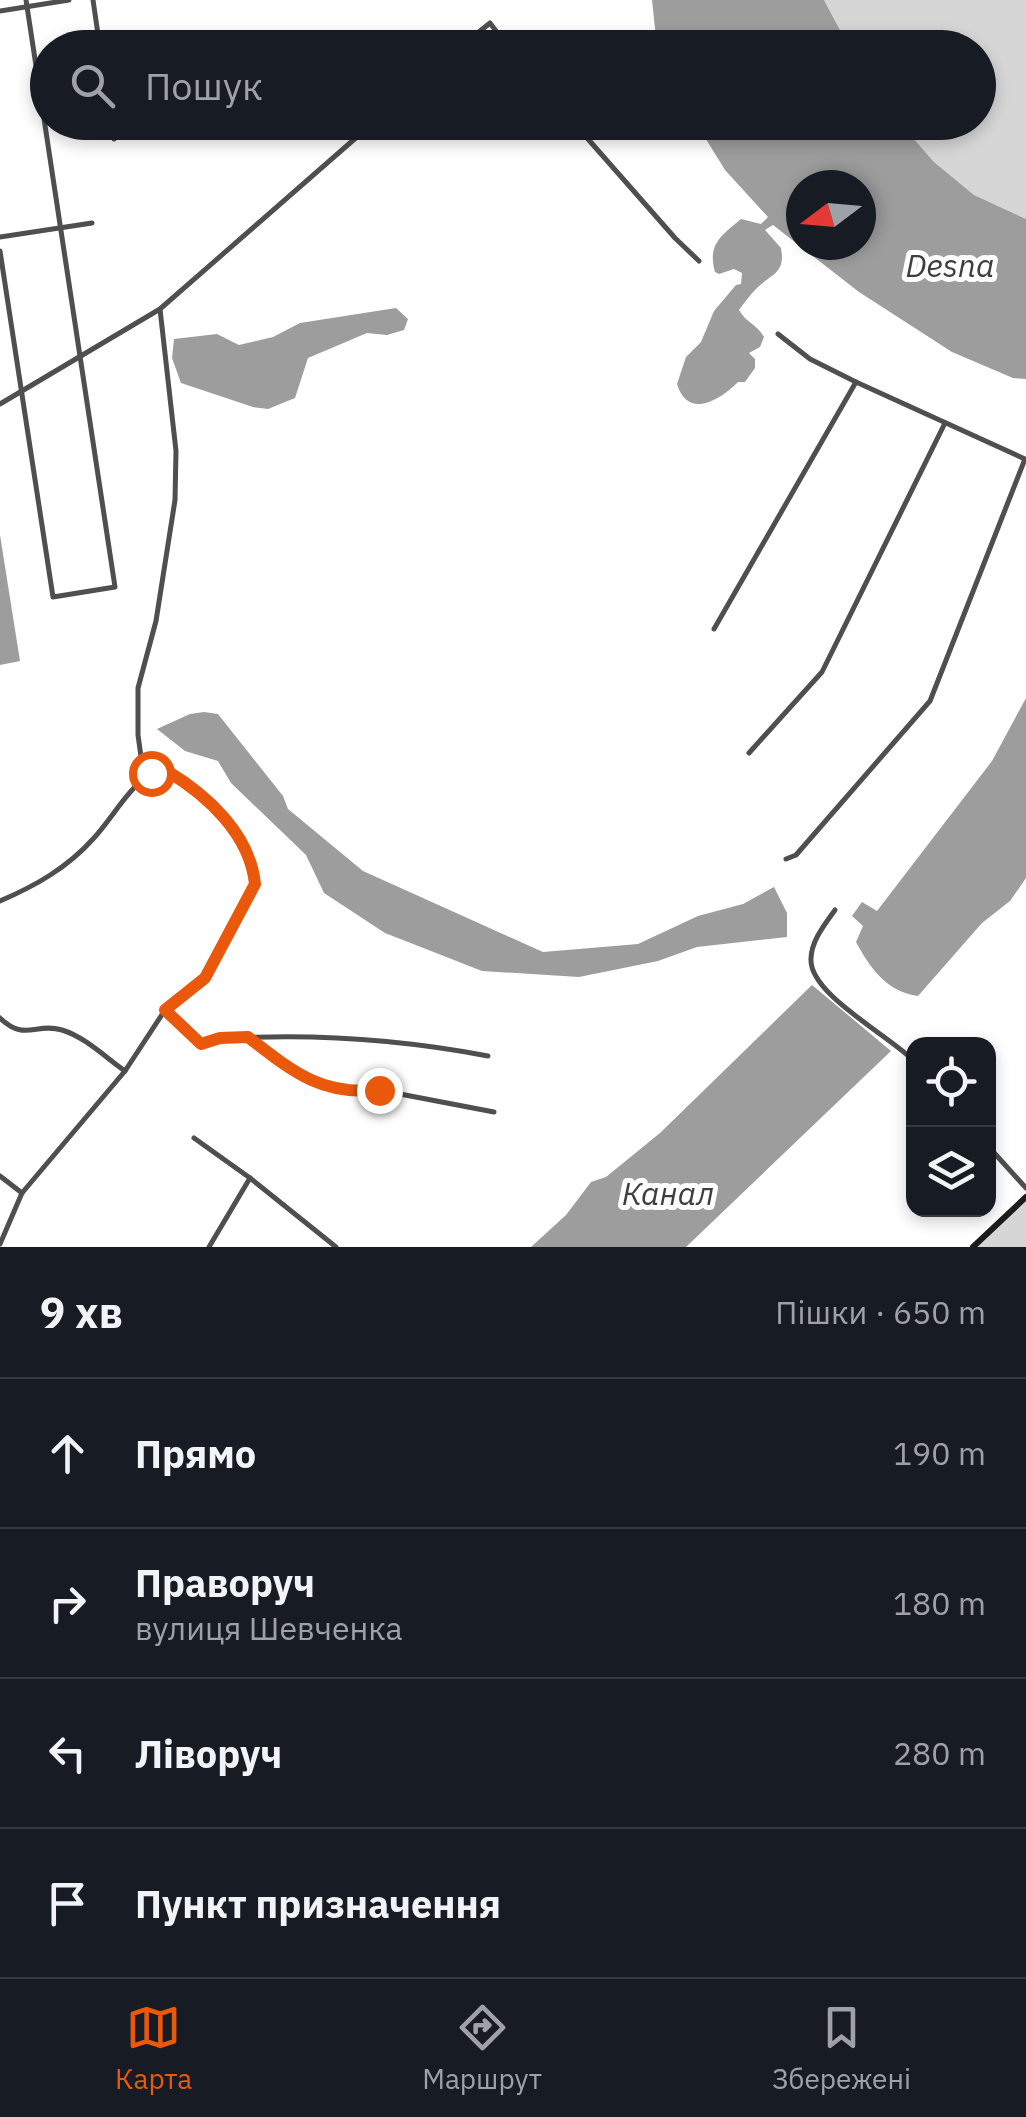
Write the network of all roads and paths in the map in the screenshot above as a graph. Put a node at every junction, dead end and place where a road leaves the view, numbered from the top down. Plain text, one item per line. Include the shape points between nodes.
1 (69, 0) edge
2 (92, 0) edge
3 (26, 3) edge
4 (0, 11) edge
5 (30, 30) edge
6 (97, 30) edge
7 (47, 140) edge
8 (353, 140) edge
9 (589, 140) edge
10 (92, 223) dead end
11 (60, 228) junction
12 (0, 237) edge
13 (0, 251) edge
14 (699, 261) dead end
15 (160, 308) junction
16 (778, 334) dead end
17 (80, 357) junction
18 (856, 382) junction
19 (22, 391) junction
20 (0, 404) edge
21 (946, 422) junction
22 (714, 629) dead end
23 (749, 754) dead end
24 (144, 778) junction
25 (786, 859) dead end
26 (0, 901) edge
27 (835, 910) dead end
28 (165, 1010) junction
29 (0, 1018) edge
30 (248, 1037) junction
31 (906, 1052) edge
32 (488, 1056) dead end
33 (125, 1071) junction
34 (494, 1112) dead end
35 (194, 1138) dead end
36 (996, 1155) edge
37 (0, 1176) edge
38 (250, 1178) junction
39 (1026, 1188) edge
40 (22, 1194) junction
41 (1026, 1197) edge
42 (0, 1244) edge
43 (209, 1247) edge
44 (336, 1247) edge
45 (973, 1247) edge

1 - 3 street
2 - 6 street
3 - 4 street
3 - 5 street
7 - 11 street
8 - 15 street
9 - 14 street
10 - 11 street
11 - 12 street
11 - 17 street
13 - 19 street
15 - 17 street
15 - 24 street via 175,500 138,688
16 - 18 street
17 - 19 street
17 - 19 street via 115,587 53,597
18 - 21 street
18 - 22 street
19 - 20 street
21 - 23 street via 822,672
21 - 25 street via 1026,459 930,701
24 - 26 street via 73,858 34,887
24 - 28 street via 167,771 216,806 250,860 255,884 205,978
27 - 31 street via 815,942 813,972 826,992
28 - 30 street via 201,1044
28 - 33 street
29 - 33 street via 22,1031 69,1033
30 - 32 street via 334,1036
30 - 34 street via 322,1086
33 - 40 street
35 - 38 street
36 - 39 street
37 - 40 street
38 - 43 street
38 - 44 street
40 - 42 street
41 - 45 street

